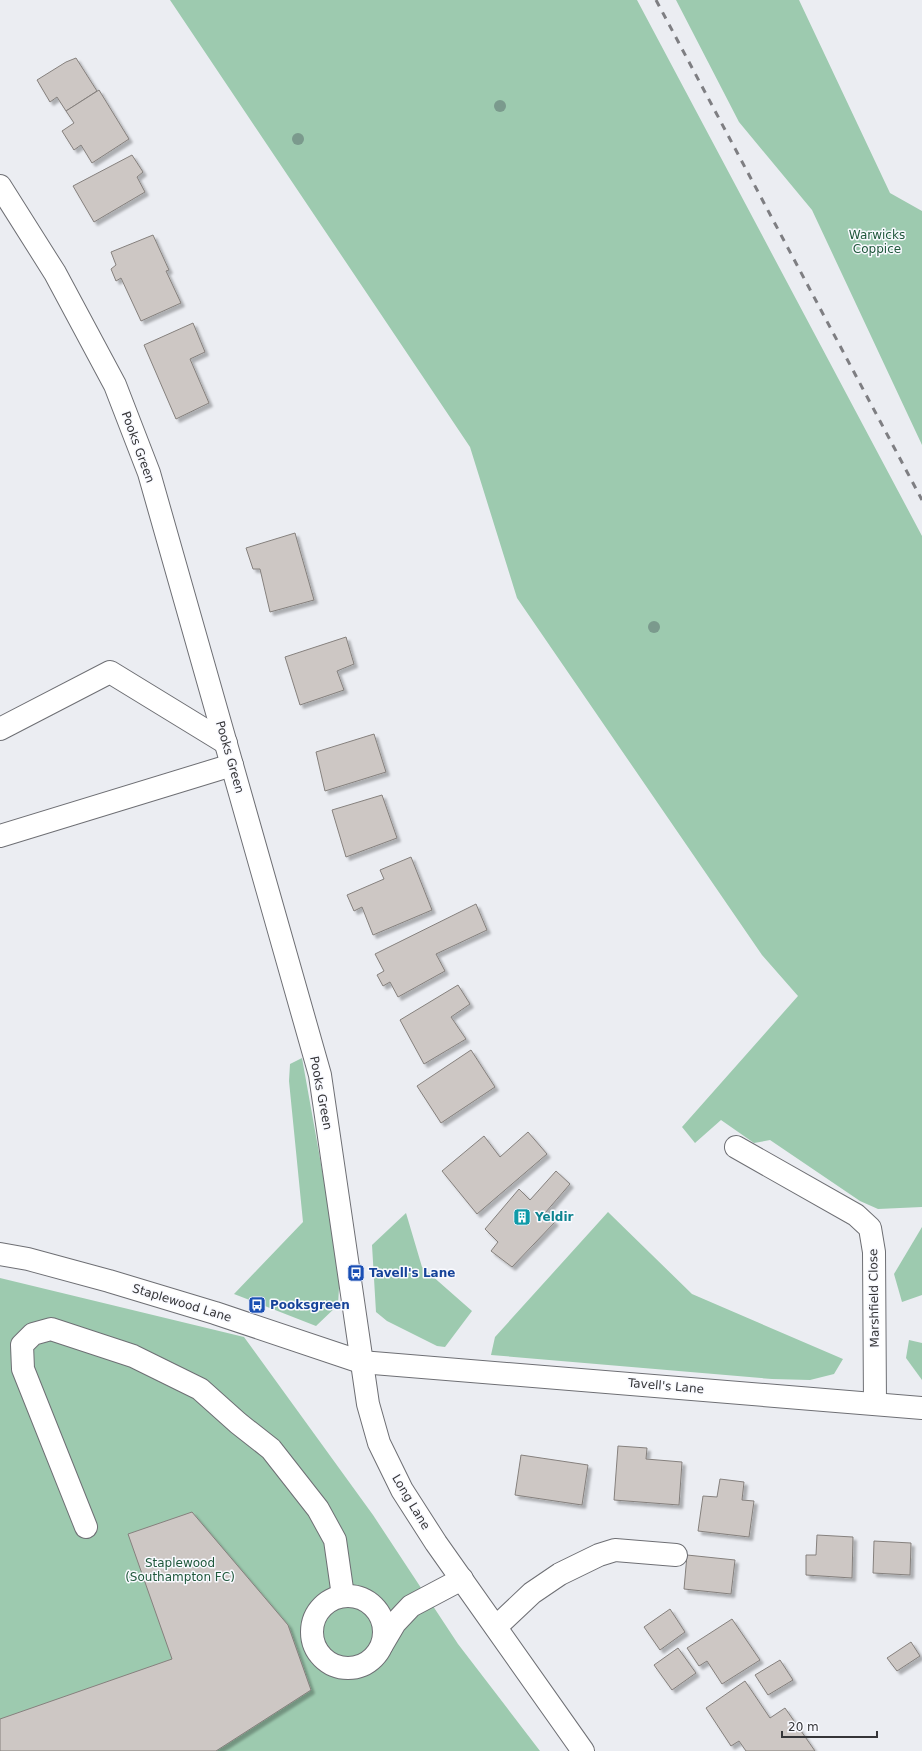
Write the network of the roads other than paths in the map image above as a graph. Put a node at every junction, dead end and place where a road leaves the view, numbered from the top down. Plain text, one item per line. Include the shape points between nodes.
1 (0, 186) edge
2 (0, 729) edge
3 (226, 743) junction
4 (232, 765) junction
5 (0, 836) edge
6 (736, 1147) dead end
7 (0, 1254) edge
8 (361, 1362) junction
9 (875, 1403) junction
10 (922, 1408) edge
11 (86, 1528) dead end
12 (676, 1555) dead end
13 (462, 1579) junction
14 (343, 1596) junction
15 (496, 1627) junction
16 (379, 1650) junction
17 (583, 1751) edge

1 - 3 street, Pooks Green via 55,273 115,385 149,473
2 - 3 street via 110,672
3 - 4 street, Pooks Green
4 - 5 street
4 - 8 street, Pooks Green via 320,1075
6 - 9 street, Marshfield Close via 842,1206 870,1228 874,1252
7 - 8 street, Staplewood Lane via 109,1281
8 - 9 street, Tavell's Lane
8 - 13 street, Long Lane via 378,1443 402,1490
9 - 10 street, Tavell's Lane
11 - 14 street via 23,1369 22,1345 33,1334 50,1329 132,1356 200,1389 271,1449 318,1509 335,1540
12 - 15 street via 615,1550 599,1555 549,1581
13 - 15 street, Long Lane
13 - 16 street via 410,1606 394,1623
14 - 16 street via 366,1601 381,1617 384,1628
14 - 16 street via 323,1606 316,1615 312,1639 317,1651 325,1660 348,1669 371,1660
15 - 17 street, Long Lane

